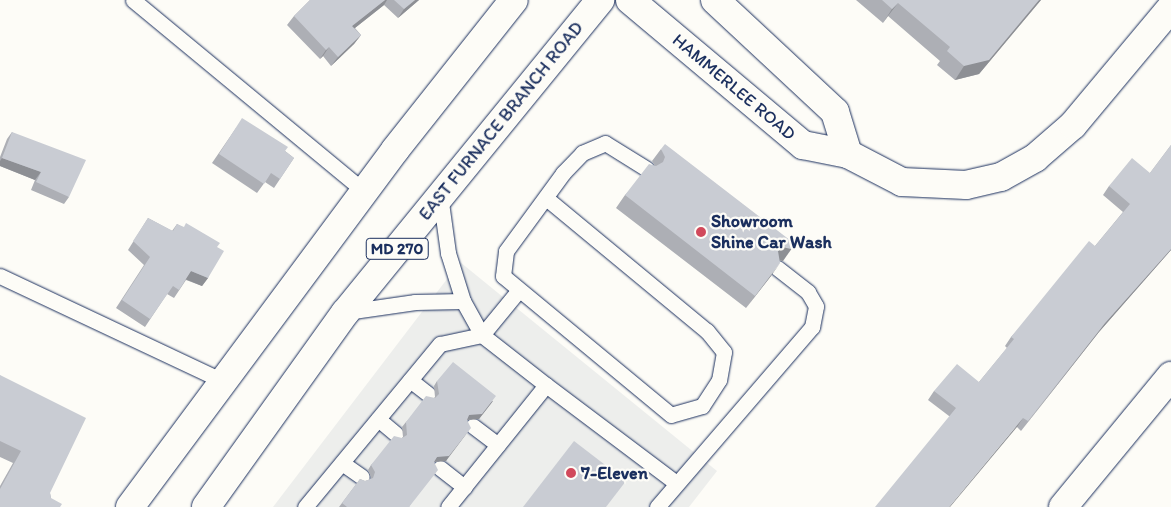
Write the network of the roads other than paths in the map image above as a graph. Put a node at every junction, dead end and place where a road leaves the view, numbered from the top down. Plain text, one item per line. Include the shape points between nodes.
1 (132, 0) edge
2 (514, 0) edge
3 (600, 0) edge
4 (630, 0) edge
5 (715, 0) edge
6 (1171, 8) edge
7 (848, 154) junction
8 (647, 169) edge
9 (364, 191) junction
10 (440, 195) junction
11 (546, 198) junction
12 (777, 268) edge
13 (0, 276) edge
14 (518, 291) junction
15 (464, 302) junction
16 (345, 312) junction
17 (482, 335) junction
18 (1171, 376) edge
19 (410, 380) junction
20 (223, 381) junction
21 (546, 385) junction
22 (428, 394) edge
23 (378, 419) junction
24 (473, 426) dead end
25 (396, 434) edge
26 (498, 445) junction
27 (342, 463) junction
28 (440, 468) dead end
29 (362, 477) dead end
30 (676, 483) junction
31 (464, 487) junction
32 (130, 507) edge
33 (206, 507) edge
34 (305, 507) edge
35 (448, 507) edge
36 (657, 507) edge
37 (1063, 507) edge

1 - 9 lane
2 - 9 main road
3 - 10 main road, EAST FURNACE BRANCH ROAD / MD 270
4 - 7 main road, HAMMERLEE ROAD via 803,145
5 - 7 main road via 835,112
6 - 7 main road, HAMMERLEE ROAD via 1073,126 1035,158 1001,177 966,185 902,182
8 - 11 lane via 605,144 582,153
9 - 20 main road
10 - 15 lane via 448,253
10 - 16 main road, EAST FURNACE BRANCH ROAD / MD 270
11 - 14 lane via 506,251 503,276
11 - 14 lane via 707,331 724,352 719,380 702,406 671,415
12 - 30 lane via 808,292 816,306 812,327
13 - 20 lane
14 - 17 lane
15 - 16 lane via 415,302
15 - 17 lane
16 - 33 main road, EAST FURNACE BRANCH ROAD / MD 270
17 - 19 lane via 440,344
17 - 21 lane
18 - 37 main road
19 - 22 lane
19 - 23 lane
20 - 32 main road
21 - 26 lane
21 - 30 lane
23 - 25 lane
23 - 27 lane
24 - 26 lane
26 - 31 lane
27 - 29 lane
27 - 34 lane
28 - 31 lane
30 - 36 lane
31 - 35 lane

